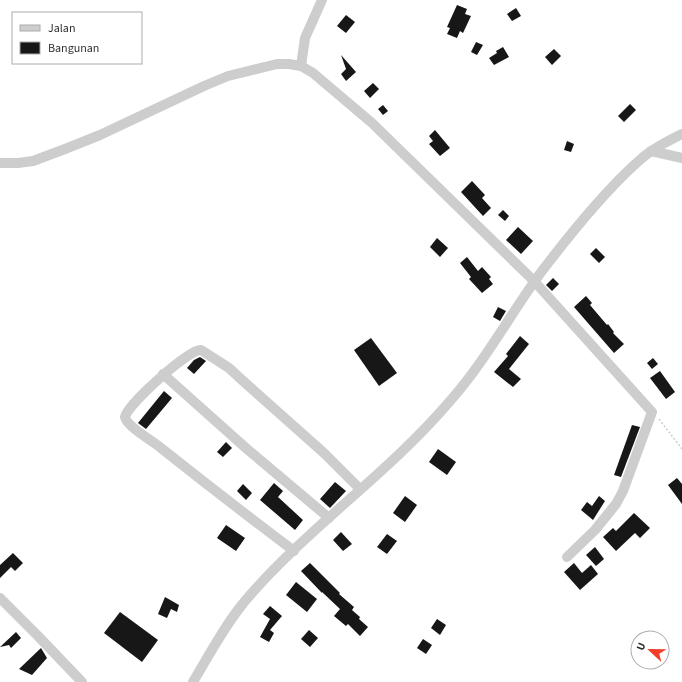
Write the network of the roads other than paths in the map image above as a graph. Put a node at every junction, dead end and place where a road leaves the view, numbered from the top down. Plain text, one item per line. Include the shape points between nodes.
1 (322, 0) edge
2 (301, 66) junction
3 (682, 134) edge
4 (651, 151) junction
5 (682, 158) edge
6 (0, 164) edge
7 (534, 281) junction
8 (163, 374) junction
9 (360, 489) junction
10 (329, 518) junction
11 (294, 551) junction
12 (567, 556) dead end
13 (0, 598) edge
14 (82, 682) edge
15 (193, 682) edge

1 - 2 street via 305,38
2 - 6 street via 277,64 228,76 100,136 33,160
2 - 7 street via 372,123
3 - 4 street
4 - 5 street
4 - 7 street via 601,199
7 - 9 street via 476,368 452,399 400,455
7 - 12 street via 652,412 616,504 595,530
8 - 9 street via 193,351 199,349 207,353 233,372 301,432
8 - 10 street
8 - 11 street via 128,409 125,420
9 - 10 street
10 - 11 street
11 - 15 street via 244,602
13 - 14 street

